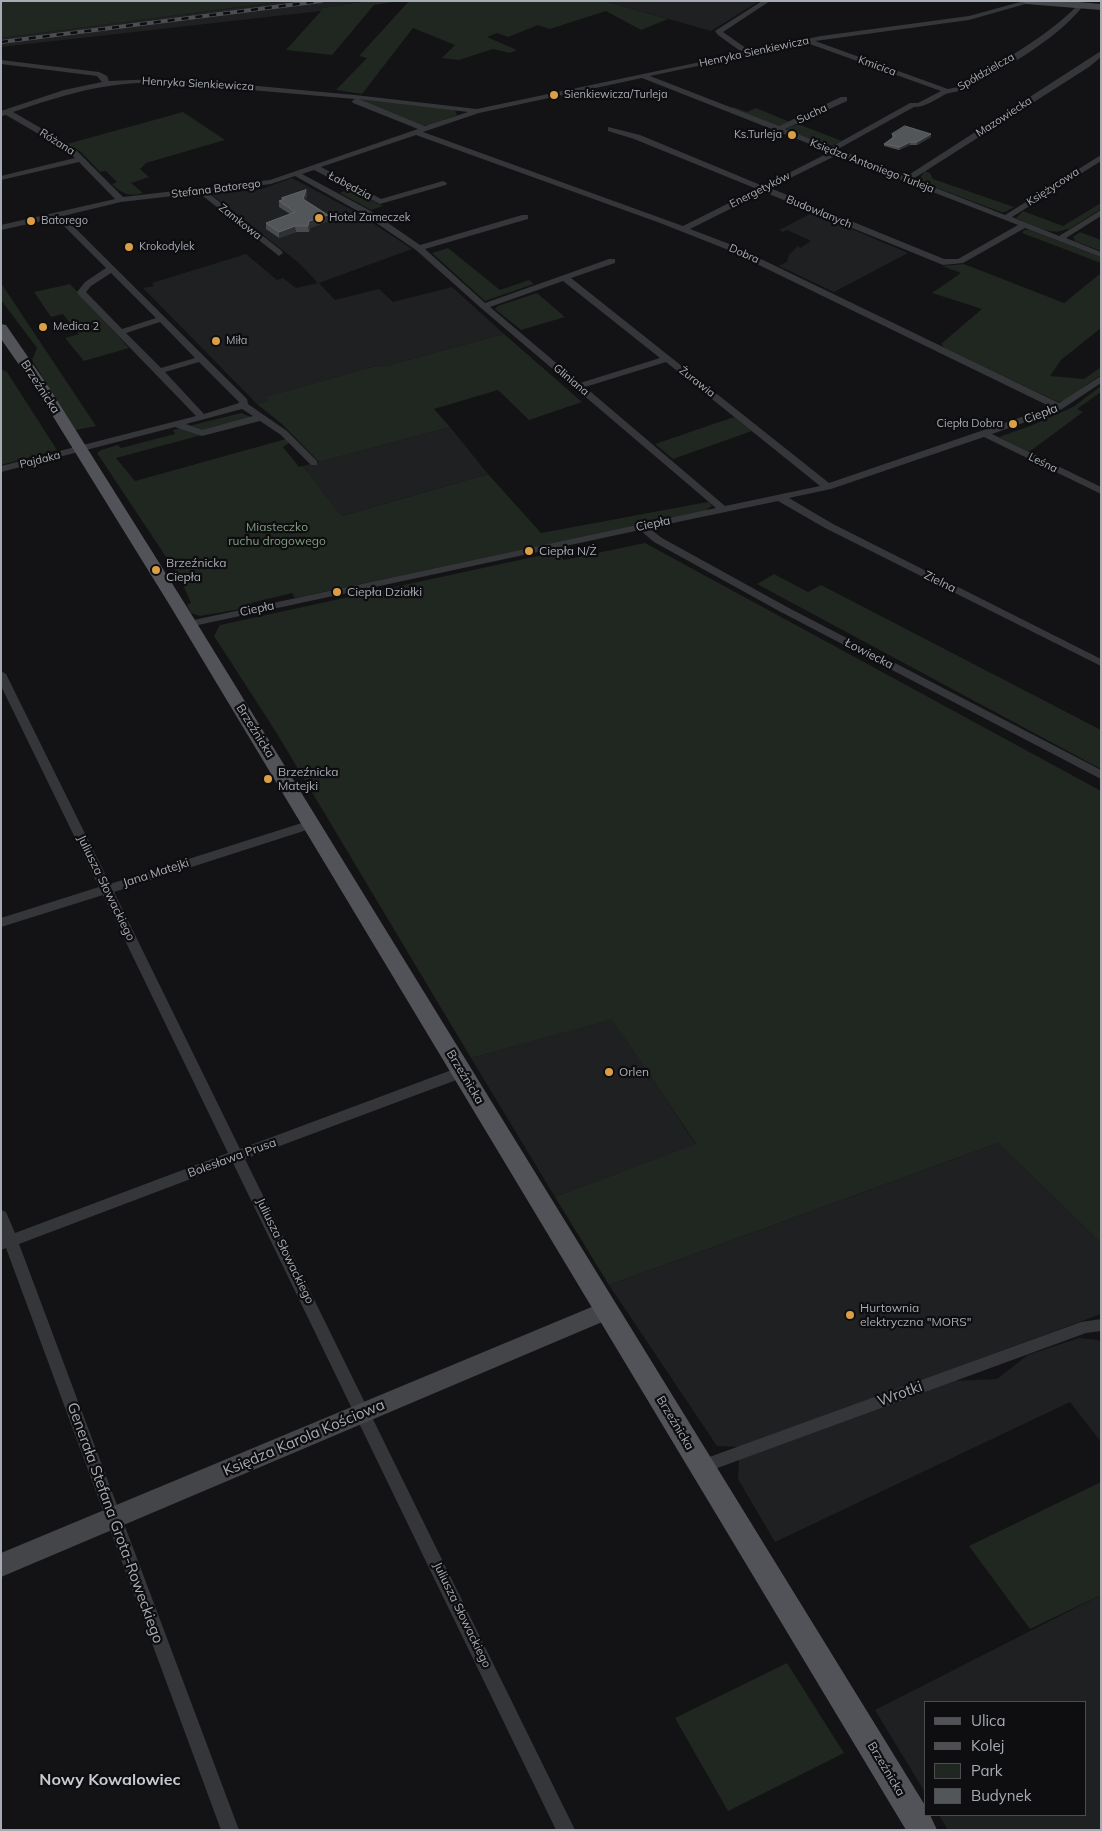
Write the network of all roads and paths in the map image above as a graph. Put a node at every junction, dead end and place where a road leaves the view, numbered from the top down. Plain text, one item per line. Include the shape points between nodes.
1 (767, 1) edge
2 (1026, 1) edge
3 (1033, 2) edge
4 (1080, 6) junction
5 (1101, 7) edge
6 (808, 41) junction
7 (748, 53) junction
8 (1101, 53) edge
9 (1, 62) edge
10 (643, 76) junction
11 (106, 83) junction
12 (947, 90) junction
13 (339, 94) junction
14 (844, 99) dead end
15 (477, 111) junction
16 (4, 113) edge
17 (610, 128) dead end
18 (425, 129) junction
19 (779, 130) junction
20 (416, 132) junction
21 (833, 151) junction
22 (82, 159) junction
23 (1098, 160) edge
24 (315, 167) junction
25 (296, 174) junction
26 (1, 178) edge
27 (906, 180) junction
28 (443, 183) dead end
29 (762, 189) junction
30 (201, 191) junction
31 (121, 200) junction
32 (1101, 212) edge
33 (58, 215) junction
34 (525, 217) dead end
35 (1005, 218) junction
36 (1024, 225) junction
37 (1, 228) edge
38 (683, 229) junction
39 (1059, 239) junction
40 (419, 248) junction
41 (279, 253) dead end
42 (1101, 255) edge
43 (612, 261) dead end
44 (112, 268) junction
45 (565, 278) junction
46 (484, 306) junction
47 (162, 319) junction
48 (1, 328) edge
49 (120, 332) junction
50 (201, 359) junction
51 (667, 359) junction
52 (159, 371) junction
53 (1101, 379) edge
54 (579, 386) junction
55 (243, 405) junction
56 (1059, 407) junction
57 (203, 418) junction
58 (262, 418) junction
59 (176, 424) junction
60 (985, 434) junction
61 (79, 449) junction
62 (314, 464) dead end
63 (1, 469) edge
64 (828, 487) junction
65 (1101, 491) edge
66 (781, 498) junction
67 (724, 510) junction
68 (643, 526) junction
69 (189, 624) junction
70 (1101, 663) edge
71 (1, 674) edge
72 (1101, 774) edge
73 (312, 824) junction
74 (107, 889) junction
75 (1, 923) edge
76 (462, 1072) junction
77 (238, 1156) junction
78 (1, 1216) edge
79 (6, 1242) edge
80 (606, 1310) junction
81 (1101, 1325) edge
82 (363, 1413) junction
83 (701, 1466) junction
84 (114, 1518) junction
85 (1, 1565) edge
86 (230, 1830) edge
87 (566, 1830) edge
88 (923, 1830) edge

1 - 7 street via 719,31
2 - 3 street
3 - 4 street
3 - 6 street, Henryka Sienkiewicza via 958,20
4 - 5 street
4 - 12 street, Spółdzielcza via 1068,19 1020,53 960,89
6 - 7 street, Henryka Sienkiewicza
6 - 12 street, Kmicica
7 - 10 street, Henryka Sienkiewicza
8 - 27 street, Mazowiecka
9 - 11 street via 99,74
10 - 15 street, Henryka Sienkiewicza
10 - 19 street, Księdza Antoniego Turleja
11 - 13 street, Henryka Sienkiewicza via 155,80
11 - 16 street, Różana via 57,94
12 - 21 street, Spółdzielcza via 913,105
13 - 15 street, Henryka Sienkiewicza
13 - 18 street, Henryka Sienkiewicza
14 - 19 street, Sucha
15 - 18 street, Henryka Sienkiewicza
16 - 22 street, Różana via 69,148
17 - 29 street, Budowlanych
18 - 20 street, Stefana Batorego
19 - 21 street, Księdza Antoniego Turleja
20 - 24 street, Stefana Batorego
20 - 38 street, Dobra
21 - 27 street, Księdza Antoniego Turleja
21 - 29 street, Energetyków
22 - 26 street
22 - 31 street, Różana
23 - 35 street, Księżycowa
24 - 25 street, Stefana Batorego
24 - 28 street, Łabędzia via 380,202
25 - 30 street, Stefana Batorego via 258,185
25 - 40 street, Gliniana via 366,212
27 - 35 street, Księdza Antoniego Turleja
29 - 36 street, Budowlanych via 949,263 960,261
29 - 38 street, Energetyków
30 - 31 street, Stefana Batorego
30 - 41 street, Zamkowa
31 - 33 street, Stefana Batorego
32 - 39 street
33 - 37 street, Stefana Batorego
33 - 44 street
34 - 40 street
35 - 36 street, Księdza Antoniego Turleja
36 - 39 street, Księdza Antoniego Turleja
38 - 56 street, Dobra via 776,269
39 - 42 street, Księdza Antoniego Turleja
40 - 46 street, Gliniana
43 - 45 street
44 - 47 street
44 - 49 street via 81,291
45 - 46 street
45 - 51 street, Żurawia
46 - 54 street, Gliniana
47 - 49 street
47 - 50 street
48 - 61 main road, Brzeźnicka
49 - 52 street
50 - 52 street
50 - 55 street via 244,401
51 - 54 street
51 - 64 street, Żurawia
52 - 57 street
53 - 56 street, Ciepła
54 - 67 street, Gliniana
55 - 57 street
55 - 58 street
56 - 60 street, Ciepła
57 - 59 street
58 - 59 street via 202,433
58 - 62 street via 284,432
59 - 61 street
60 - 64 street, Ciepła
60 - 65 street, Leśna
61 - 63 street, Pajdaka
61 - 69 main road, Brzeźnicka
64 - 66 street, Ciepła
66 - 67 street, Ciepła
66 - 70 street, Zielna via 836,530
67 - 68 street, Ciepła
68 - 69 street, Ciepła
68 - 72 street, Łowiecka via 658,540 783,609
69 - 73 main road, Brzeźnicka
71 - 74 street, Juliusza Słowackiego
73 - 74 street, Jana Matejki
73 - 76 main road, Brzeźnicka
74 - 75 street, Jana Matejki
74 - 77 street, Juliusza Słowackiego
76 - 77 street, Bolesława Prusa
76 - 80 main road, Brzeźnicka
77 - 79 street, Bolesława Prusa
77 - 82 street, Juliusza Słowackiego
78 - 79 street, Generała Stefana Grota-Roweckiego
79 - 84 street, Generała Stefana Grota-Roweckiego
80 - 82 street, Księdza Karola Kościowa
80 - 83 main road, Brzeźnicka
81 - 83 street, Wrotki via 1086,1327
82 - 84 street, Księdza Karola Kościowa
82 - 87 street, Juliusza Słowackiego
83 - 88 main road, Brzeźnicka
84 - 85 street, Księdza Karola Kościowa
84 - 86 street, Generała Stefana Grota-Roweckiego

